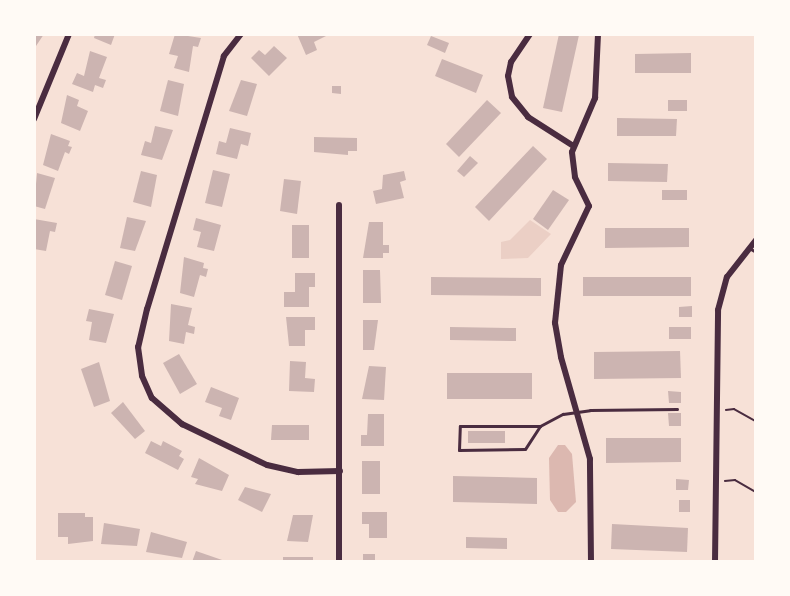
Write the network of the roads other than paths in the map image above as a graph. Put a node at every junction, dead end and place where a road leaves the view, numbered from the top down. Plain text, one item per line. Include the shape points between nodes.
1 (69, 34) edge
2 (241, 34) edge
3 (530, 34) edge
4 (597, 34) edge
5 (34, 119) edge
6 (572, 145) junction
7 (339, 205) dead end
8 (756, 240) edge
9 (748, 247) junction
10 (756, 252) edge
11 (677, 409) dead end
12 (579, 412) junction
13 (540, 426) junction
14 (340, 471) junction
15 (339, 561) edge
16 (591, 561) edge
17 (715, 561) edge

1 - 5 street
2 - 14 street via 224,56 147,309 138,347 142,376 160,407 203,434 267,465 298,472
3 - 6 street via 511,62 508,76 512,97 528,117
4 - 6 street via 595,98
6 - 12 street via 574,177 589,206 561,265 555,323 561,357
7 - 14 street
8 - 9 street
9 - 10 lane
9 - 17 street via 727,277 718,310
11 - 12 lane
12 - 13 lane via 563,414
12 - 16 street via 593,482
13 - 13 lane via 460,426 459,450 525,449
14 - 15 street

